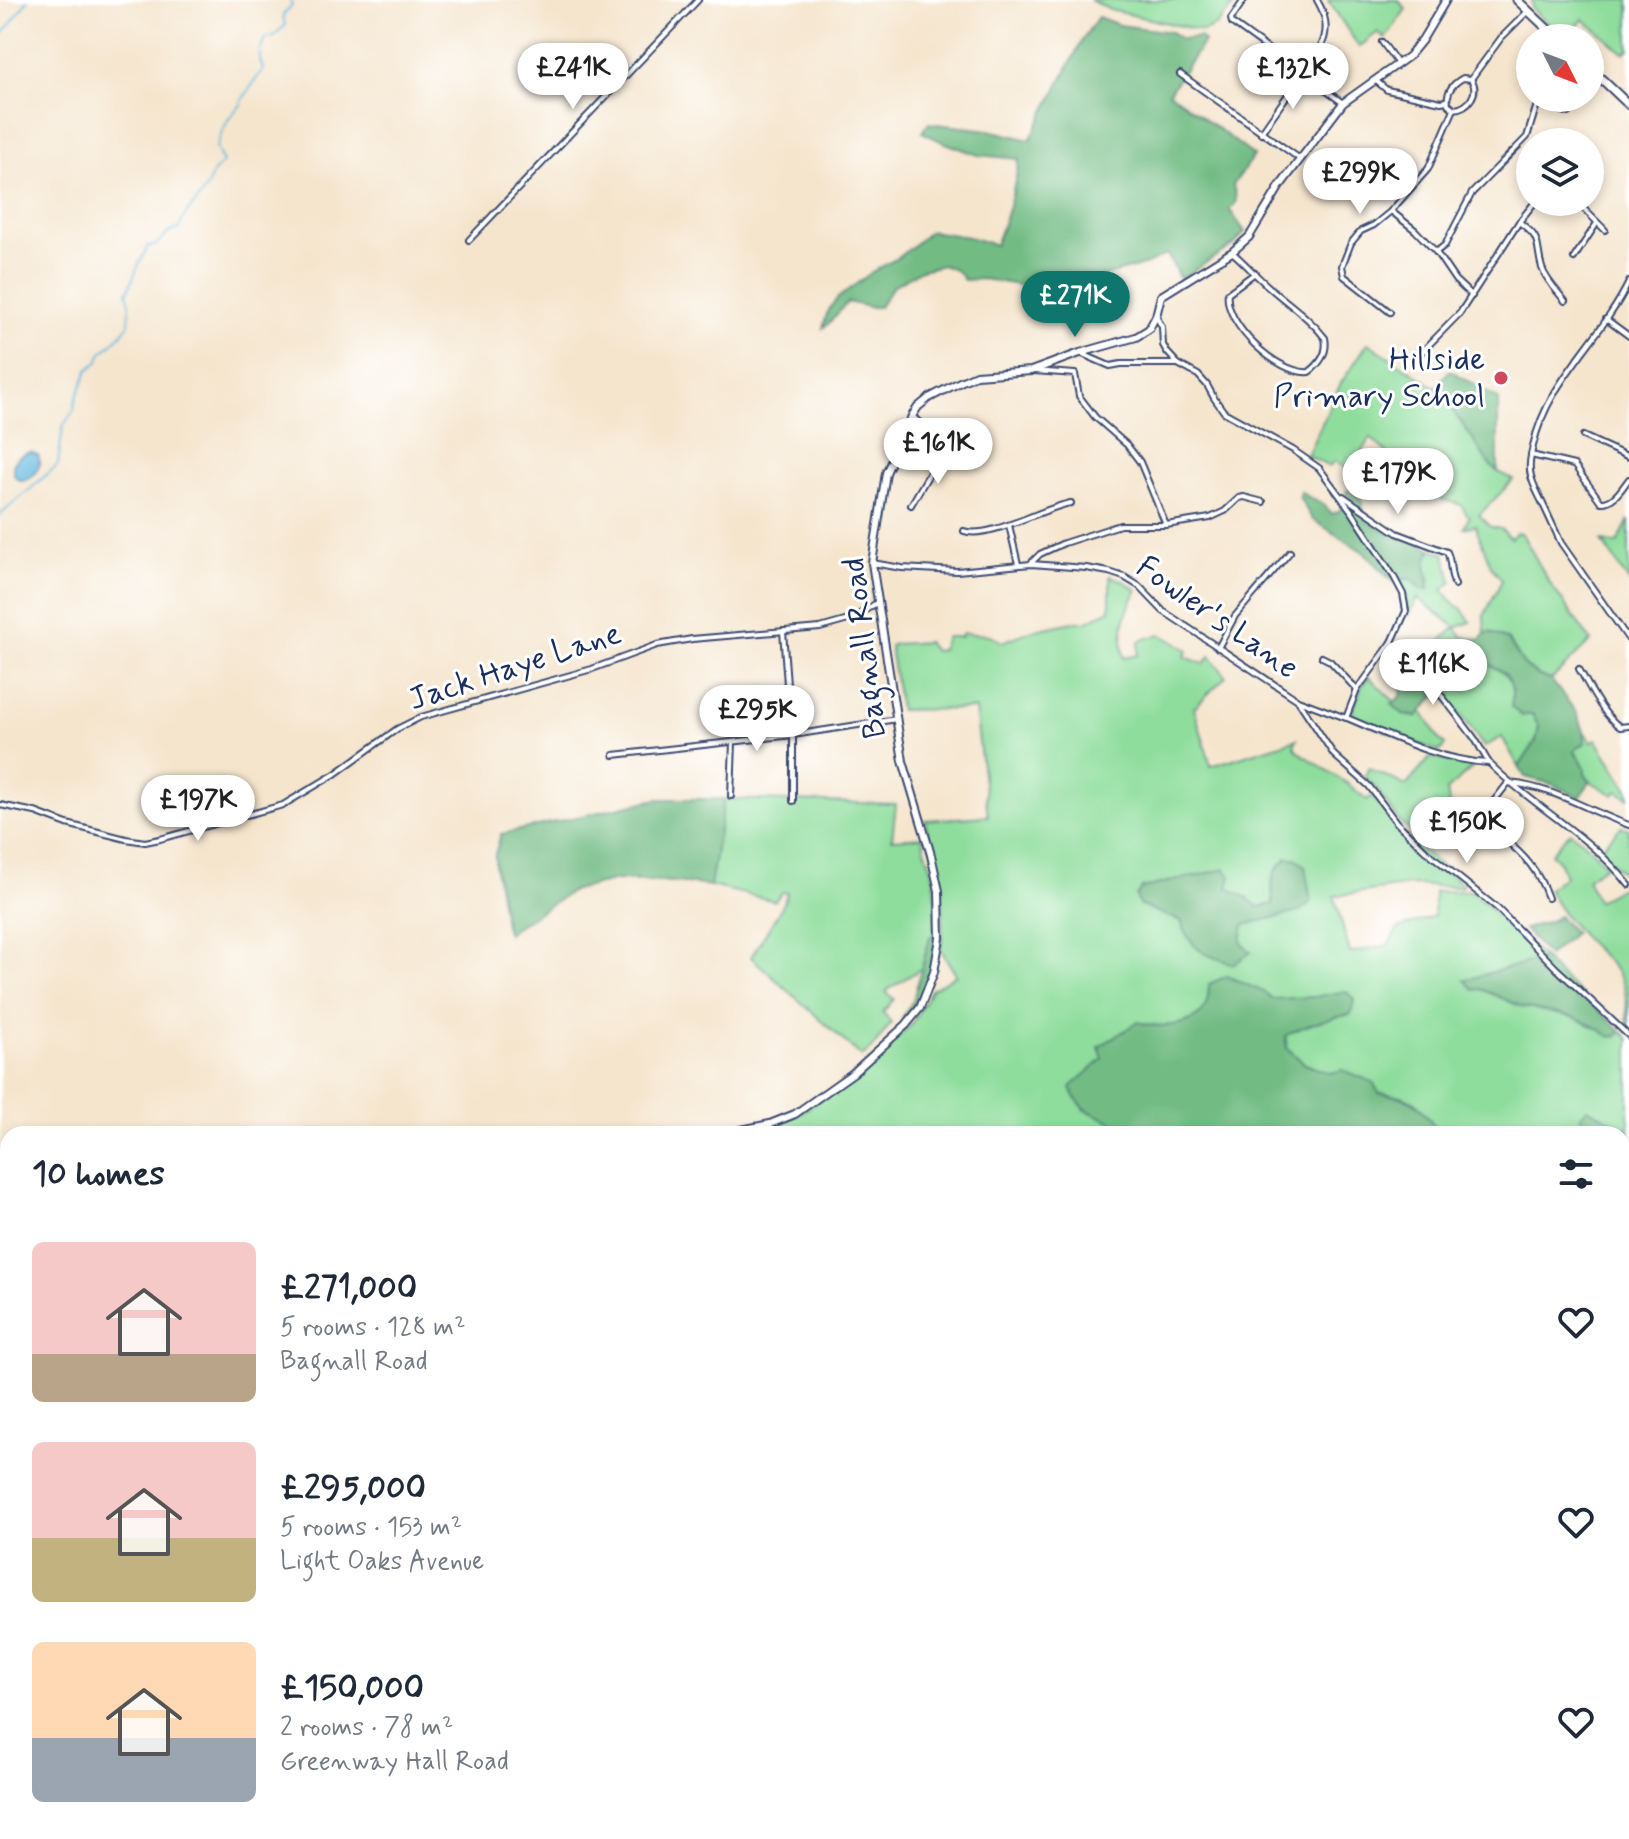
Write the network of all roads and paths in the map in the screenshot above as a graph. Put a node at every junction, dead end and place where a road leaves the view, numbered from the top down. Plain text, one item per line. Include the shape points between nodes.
1 (698, 0) edge
2 (1244, 0) edge
3 (1317, 0) edge
4 (1446, 0) edge
5 (1517, 0) edge
6 (1528, 11) junction
7 (1542, 24) edge
8 (1382, 42) dead end
9 (1398, 64) junction
10 (1180, 74) dead end
11 (1302, 74) junction
12 (1375, 79) junction
13 (1471, 79) junction
14 (1604, 81) edge
15 (1447, 101) junction
16 (1343, 103) junction
17 (1629, 105) edge
18 (1454, 109) junction
19 (1535, 112) edge
20 (1261, 133) junction
21 (1300, 159) junction
22 (1391, 211) junction
23 (1524, 216) edge
24 (1590, 216) edge
25 (1519, 222) junction
26 (1597, 223) junction
27 (1605, 230) dead end
28 (469, 240) dead end
29 (1232, 252) junction
30 (1436, 252) junction
31 (1574, 258) dead end
32 (1255, 273) junction
33 (1629, 282) edge
34 (1567, 291) dead end
35 (1472, 296) junction
36 (1561, 296) junction
37 (1565, 301) dead end
38 (1390, 312) dead end
39 (1156, 316) junction
40 (1606, 319) junction
41 (1629, 336) edge
42 (1080, 353) junction
43 (1417, 357) dead end
44 (1178, 364) junction
45 (1031, 371) junction
46 (912, 416) junction
47 (1583, 436) dead end
48 (949, 451) dead end
49 (1531, 455) junction
50 (939, 457) junction
51 (1629, 457) edge
52 (1629, 479) edge
53 (1341, 495) junction
54 (1263, 502) dead end
55 (1071, 503) dead end
56 (911, 505) dead end
57 (1009, 525) junction
58 (1166, 525) junction
59 (964, 531) dead end
60 (1290, 552) dead end
61 (872, 563) junction
62 (1018, 564) junction
63 (1031, 564) junction
64 (1455, 585) dead end
65 (878, 602) junction
66 (783, 631) junction
67 (1629, 640) edge
68 (1392, 642) junction
69 (1218, 648) junction
70 (1322, 657) dead end
71 (1579, 669) dead end
72 (1357, 690) junction
73 (765, 696) dead end
74 (1298, 700) junction
75 (1346, 718) junction
76 (897, 719) junction
77 (1629, 726) edge
78 (793, 735) junction
79 (733, 742) junction
80 (614, 755) dead end
81 (1488, 763) junction
82 (1508, 783) junction
83 (731, 796) dead end
84 (793, 801) dead end
85 (0, 805) edge
86 (1629, 825) edge
87 (1629, 885) edge
88 (1548, 898) dead end
89 (1629, 1036) edge
90 (760, 1126) edge

1 - 28 street
2 - 11 street via 1231,19 1236,27
3 - 11 street via 1326,32
4 - 9 street, Bagnall Road via 1417,47
5 - 6 main road
6 - 7 main road
6 - 13 street
8 - 9 street
9 - 12 street, Bagnall Road
10 - 20 street
11 - 16 street
11 - 20 street
12 - 15 street via 1387,90
12 - 16 street, Bagnall Road
13 - 15 street via 1456,82
13 - 18 street via 1472,98
14 - 17 main road
15 - 18 street
16 - 21 street, Bagnall Road
18 - 22 street via 1428,169
19 - 30 street via 1527,137 1472,193 1445,245
20 - 21 street
21 - 29 street, Bagnall Road via 1249,237
22 - 30 street
22 - 38 street via 1361,231 1342,266 1344,276
23 - 25 street
24 - 26 street
25 - 35 street
25 - 36 street via 1536,237 1542,268
26 - 27 street
26 - 31 street
29 - 32 street
29 - 39 street, Bagnall Road via 1161,296
30 - 35 street
32 - 32 street via 1228,293 1226,304 1233,317 1275,362 1309,372 1325,351 1325,338
33 - 40 street
34 - 36 street
35 - 43 street
36 - 37 street
39 - 42 street, Bagnall Road via 1136,337
39 - 44 street via 1163,345
40 - 41 street
40 - 49 street via 1542,413
42 - 44 street via 1110,366
42 - 45 street, Bagnall Road
44 - 53 street via 1198,375 1224,412 1311,461
45 - 46 street, Bagnall Road via 989,373 960,382 929,398
45 - 58 street via 1075,374 1079,396 1140,462
46 - 50 street
46 - 61 street, Bagnall Road via 886,473
47 - 51 street
48 - 50 street
49 - 52 street via 1574,465 1601,502 1613,499
49 - 67 street via 1529,469 1561,543
50 - 56 street
53 - 64 street via 1397,533 1447,552
53 - 68 street via 1403,594 1406,611
54 - 58 street via 1239,498 1210,518
55 - 57 street
57 - 59 street
57 - 62 street
58 - 63 street via 1120,525 1064,543
60 - 69 street via 1235,616
61 - 62 street, Fowler's Lane via 957,571
61 - 65 street, Bagnall Road
62 - 63 street, Fowler's Lane
63 - 69 street, Fowler's Lane via 1124,577
65 - 66 street, Jack Haye Lane via 840,623
65 - 76 street, Bagnall Road
66 - 73 street via 787,684 777,695
66 - 85 street, Jack Haye Lane via 657,645 421,717 283,805 160,839 126,839
68 - 72 street
68 - 81 street via 1453,710
69 - 74 street, Fowler's Lane
70 - 72 street
71 - 77 street via 1613,722
72 - 75 street
74 - 75 street
74 - 89 street via 1334,755 1369,786 1396,822 1497,908
75 - 81 street via 1432,753
76 - 78 street
76 - 90 street, Bagnall Road via 906,774 939,891 938,958 929,988 906,1025 853,1073 795,1114
78 - 79 street
78 - 84 street
79 - 80 street
79 - 83 street
81 - 82 street
82 - 86 street via 1553,792
82 - 87 street via 1574,830
82 - 88 street via 1482,821 1534,869

